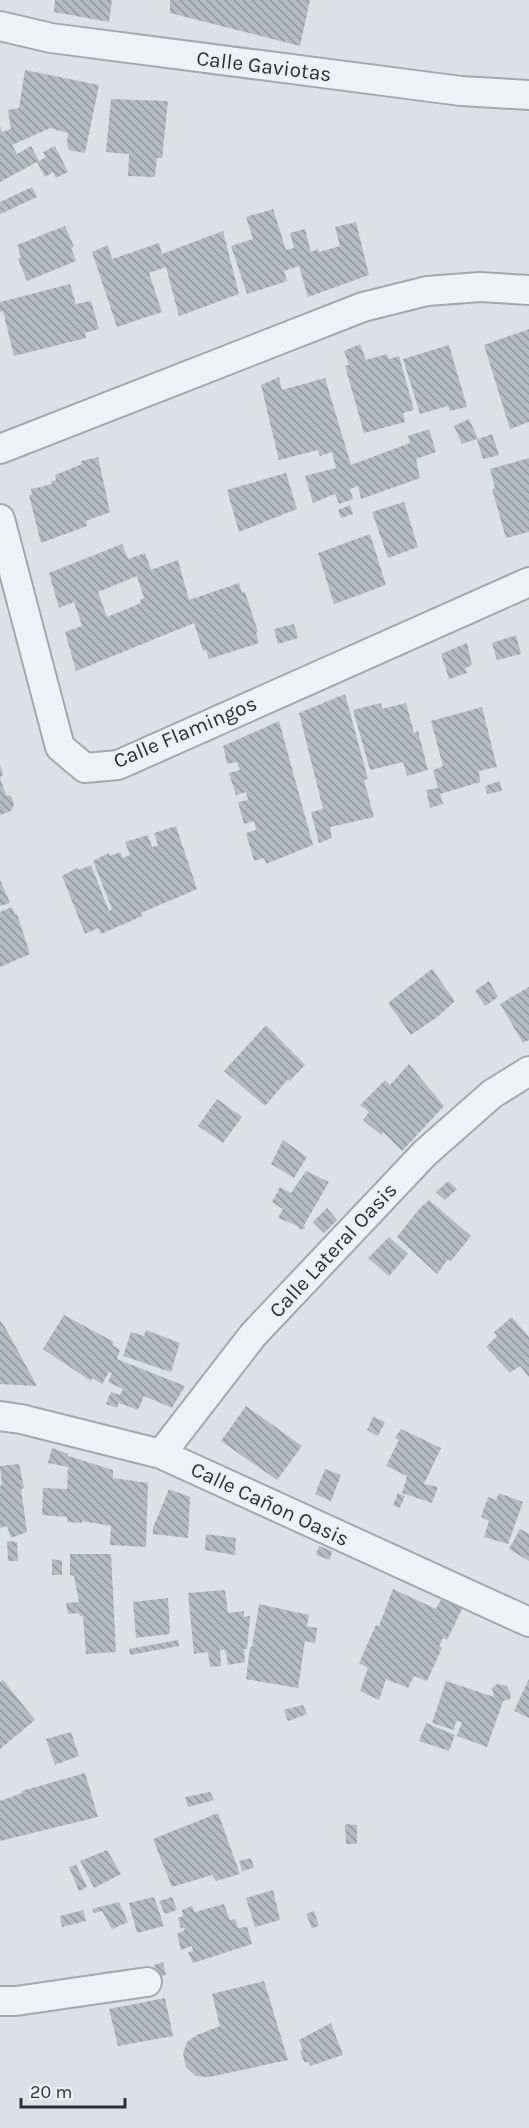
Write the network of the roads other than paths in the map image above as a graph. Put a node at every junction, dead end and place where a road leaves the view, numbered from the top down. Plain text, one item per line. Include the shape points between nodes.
1 (0, 26) edge
2 (529, 95) edge
3 (529, 290) edge
4 (0, 449) edge
5 (0, 519) edge
6 (529, 582) edge
7 (529, 1071) edge
8 (0, 1416) edge
9 (161, 1454) junction
10 (529, 1622) edge
11 (147, 1982) dead end
12 (1, 2002) edge

1 - 2 street, Calle Gaviotas via 51,38 461,91
3 - 4 street via 427,291 363,308
5 - 6 street, Calle Flamingos via 60,747 85,768 118,765
7 - 9 street, Calle Lateral Oasis via 492,1094 424,1153 253,1335
8 - 9 street, Calle Cañon Oasis
9 - 10 street, Calle Cañon Oasis
11 - 12 street

